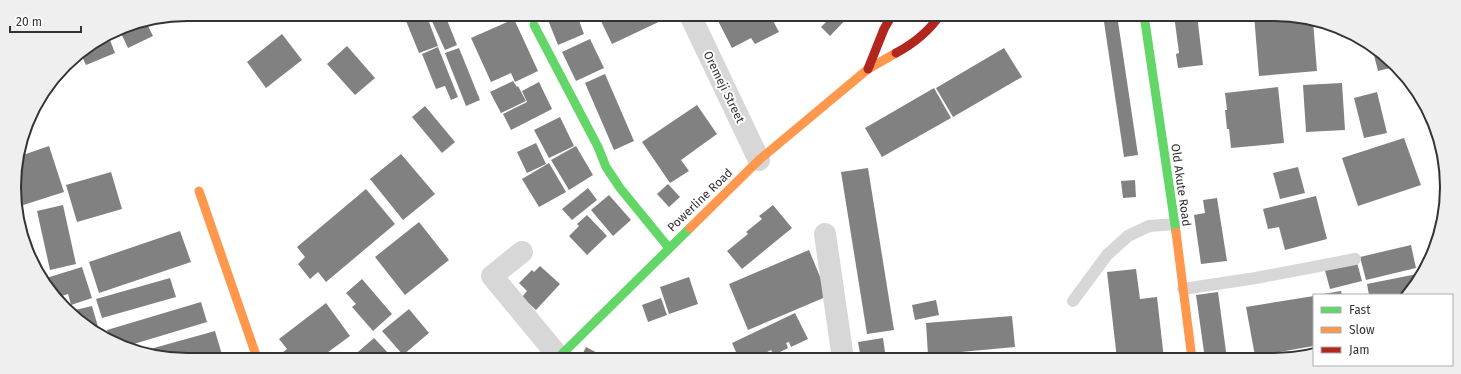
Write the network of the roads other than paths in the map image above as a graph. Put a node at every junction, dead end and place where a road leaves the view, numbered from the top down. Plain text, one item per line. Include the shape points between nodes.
1 (693, 21) edge
2 (889, 21) edge
3 (936, 21) edge
4 (1145, 21) edge
5 (534, 26) dead end
6 (868, 69) junction
7 (759, 160) junction
8 (199, 191) dead end
9 (1175, 224) junction
10 (824, 234) dead end
11 (669, 248) junction
12 (522, 252) dead end
13 (1355, 259) dead end
14 (1183, 289) junction
15 (1073, 301) dead end
16 (255, 353) edge
17 (554, 353) edge
18 (563, 353) edge
19 (841, 353) edge
20 (1191, 353) edge

1 - 7 street, Oremeji Street
2 - 6 street, Powerline Road
3 - 6 street, Powerline Road via 907,47
4 - 9 street, Old Akute Road
5 - 11 street via 606,167
6 - 7 street, Powerline Road
7 - 11 street, Powerline Road
8 - 16 street
9 - 14 street, Old Akute Road
9 - 15 lane via 1149,226 1128,236 1107,255
10 - 19 street
11 - 18 street, Powerline Road
12 - 17 street via 492,276
13 - 14 lane
14 - 20 street, Old Akute Road

